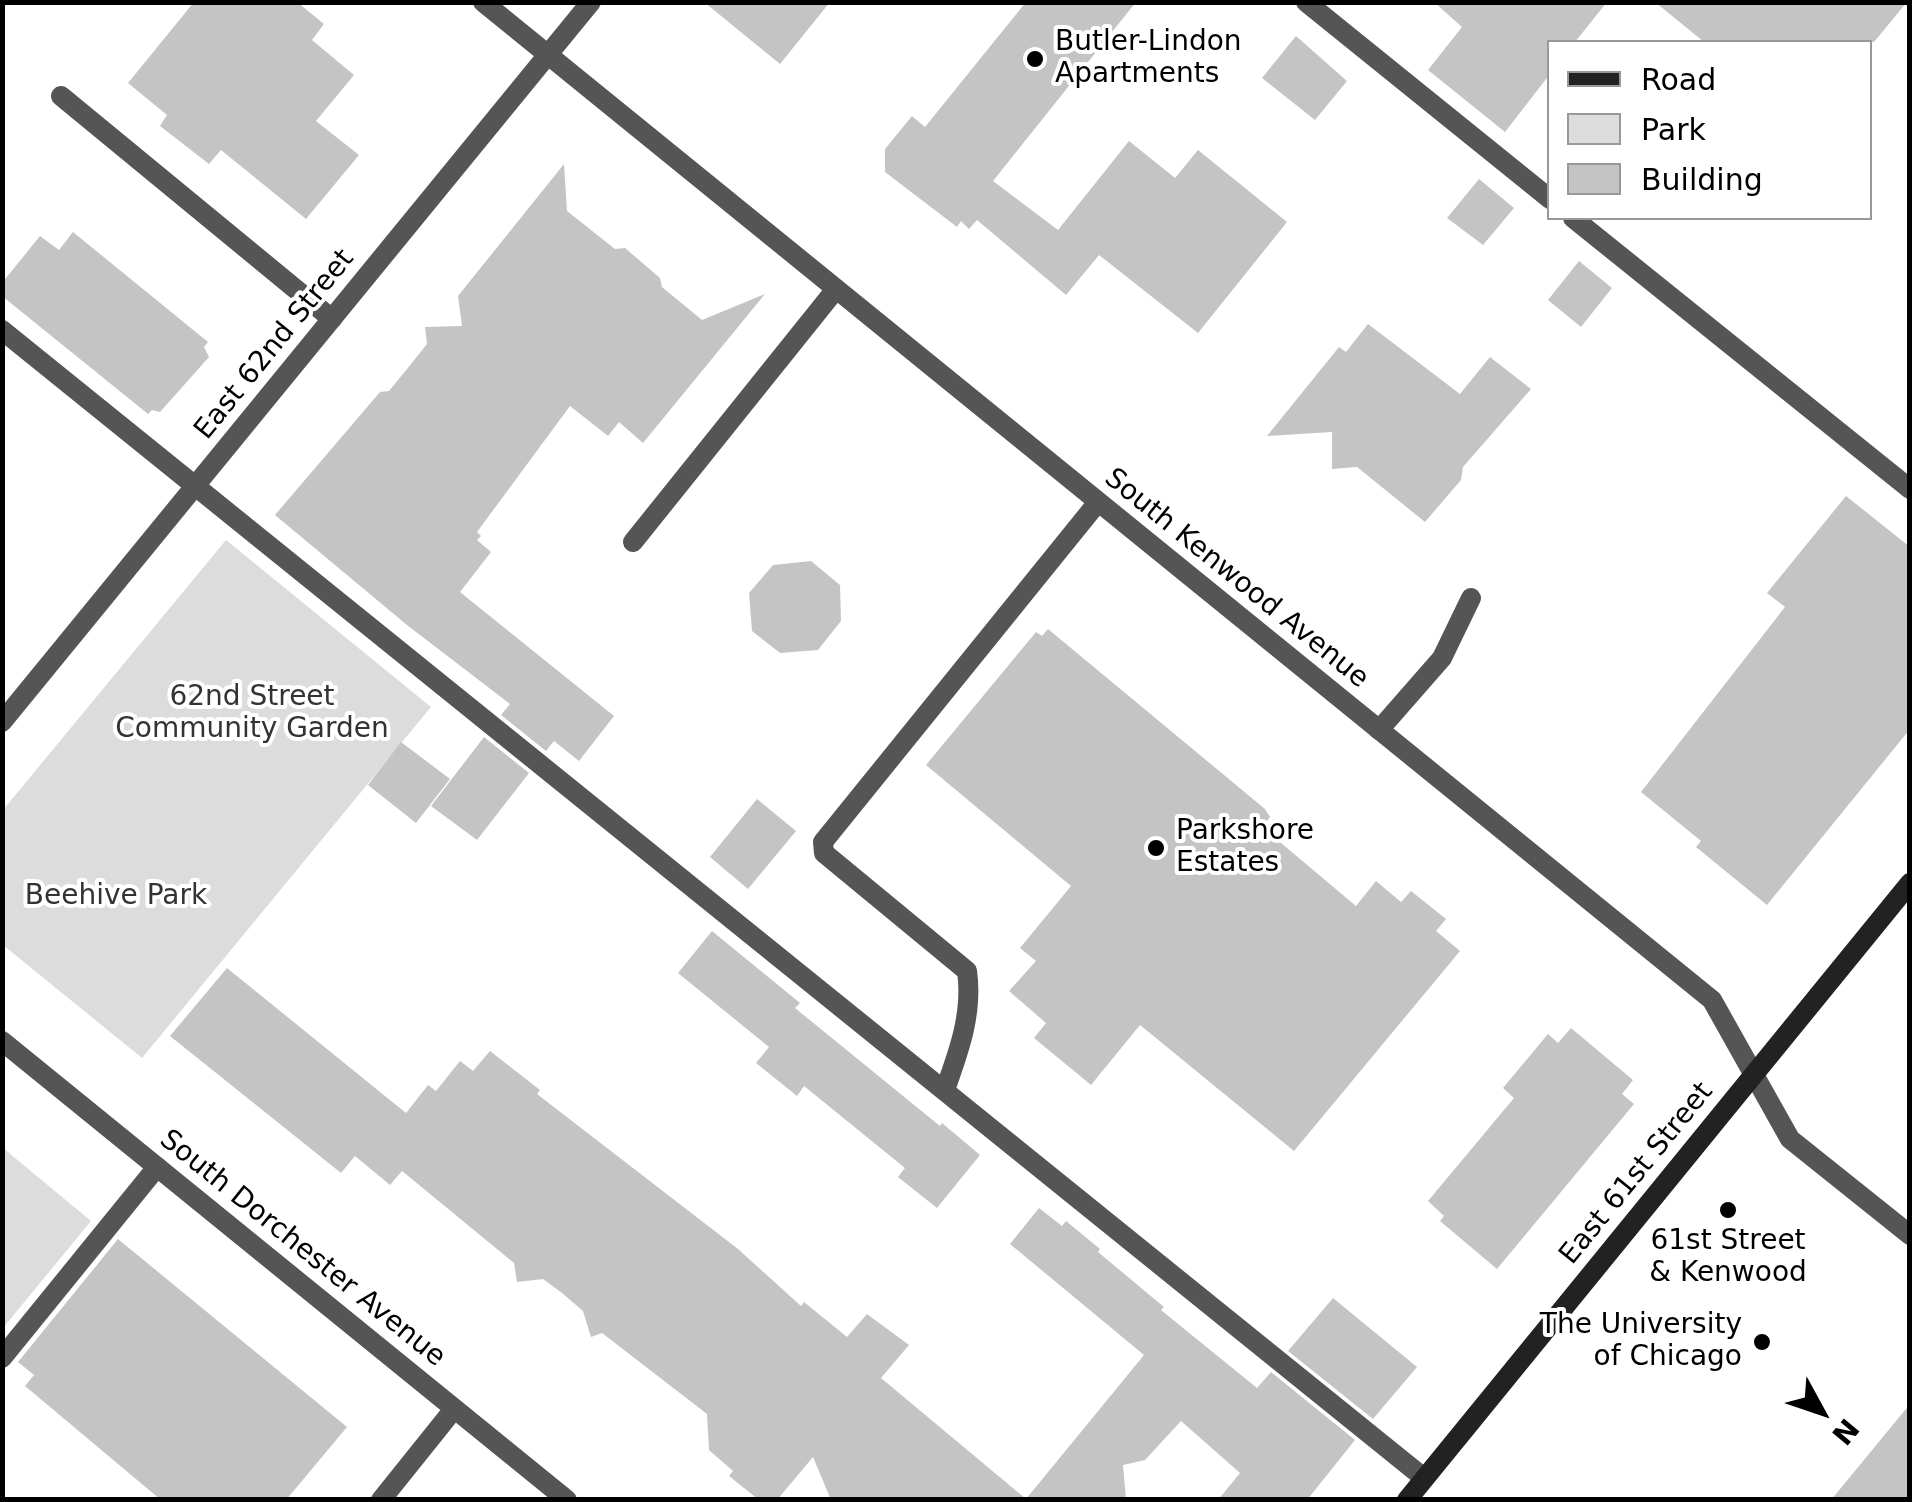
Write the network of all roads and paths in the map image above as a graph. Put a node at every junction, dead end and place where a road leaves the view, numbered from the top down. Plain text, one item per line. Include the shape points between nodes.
1 (483, 2) edge
2 (591, 2) edge
3 (1306, 2) edge
4 (548, 55) junction
5 (62, 96) dead end
6 (1547, 197) edge
7 (1575, 220) edge
8 (836, 289) junction
9 (332, 319) junction
10 (2, 330) edge
11 (196, 486) junction
12 (1910, 489) edge
13 (1098, 502) junction
14 (633, 542) dead end
15 (1471, 598) dead end
16 (2, 722) edge
17 (1379, 730) junction
18 (1910, 883) edge
19 (2, 1041) edge
20 (1754, 1074) junction
21 (945, 1090) junction
22 (157, 1167) junction
23 (1910, 1235) edge
24 (2, 1358) edge
25 (454, 1409) junction
26 (1424, 1478) junction
27 (381, 1500) edge
28 (567, 1500) edge
29 (1407, 1500) edge

1 - 4 street, South Kenwood Avenue
2 - 4 street, East 62nd Street
3 - 6 street
4 - 8 street, South Kenwood Avenue
4 - 9 street, East 62nd Street
5 - 9 street
7 - 12 street
8 - 13 street, South Kenwood Avenue
8 - 14 street
9 - 11 street, East 62nd Street
10 - 11 street
11 - 16 street, East 62nd Street
11 - 21 street
13 - 17 street, South Kenwood Avenue
13 - 21 street via 821,848 967,971 962,1043
15 - 17 street via 1442,658
17 - 20 street, South Kenwood Avenue via 1712,1000
18 - 20 street, East 61st Street
19 - 22 street, South Dorchester Avenue
20 - 23 street, South Kenwood Avenue via 1790,1139
20 - 26 street, East 61st Street
21 - 26 street
22 - 24 street
22 - 25 street, South Dorchester Avenue
25 - 27 street
25 - 28 street, South Dorchester Avenue
26 - 29 street, East 61st Street

